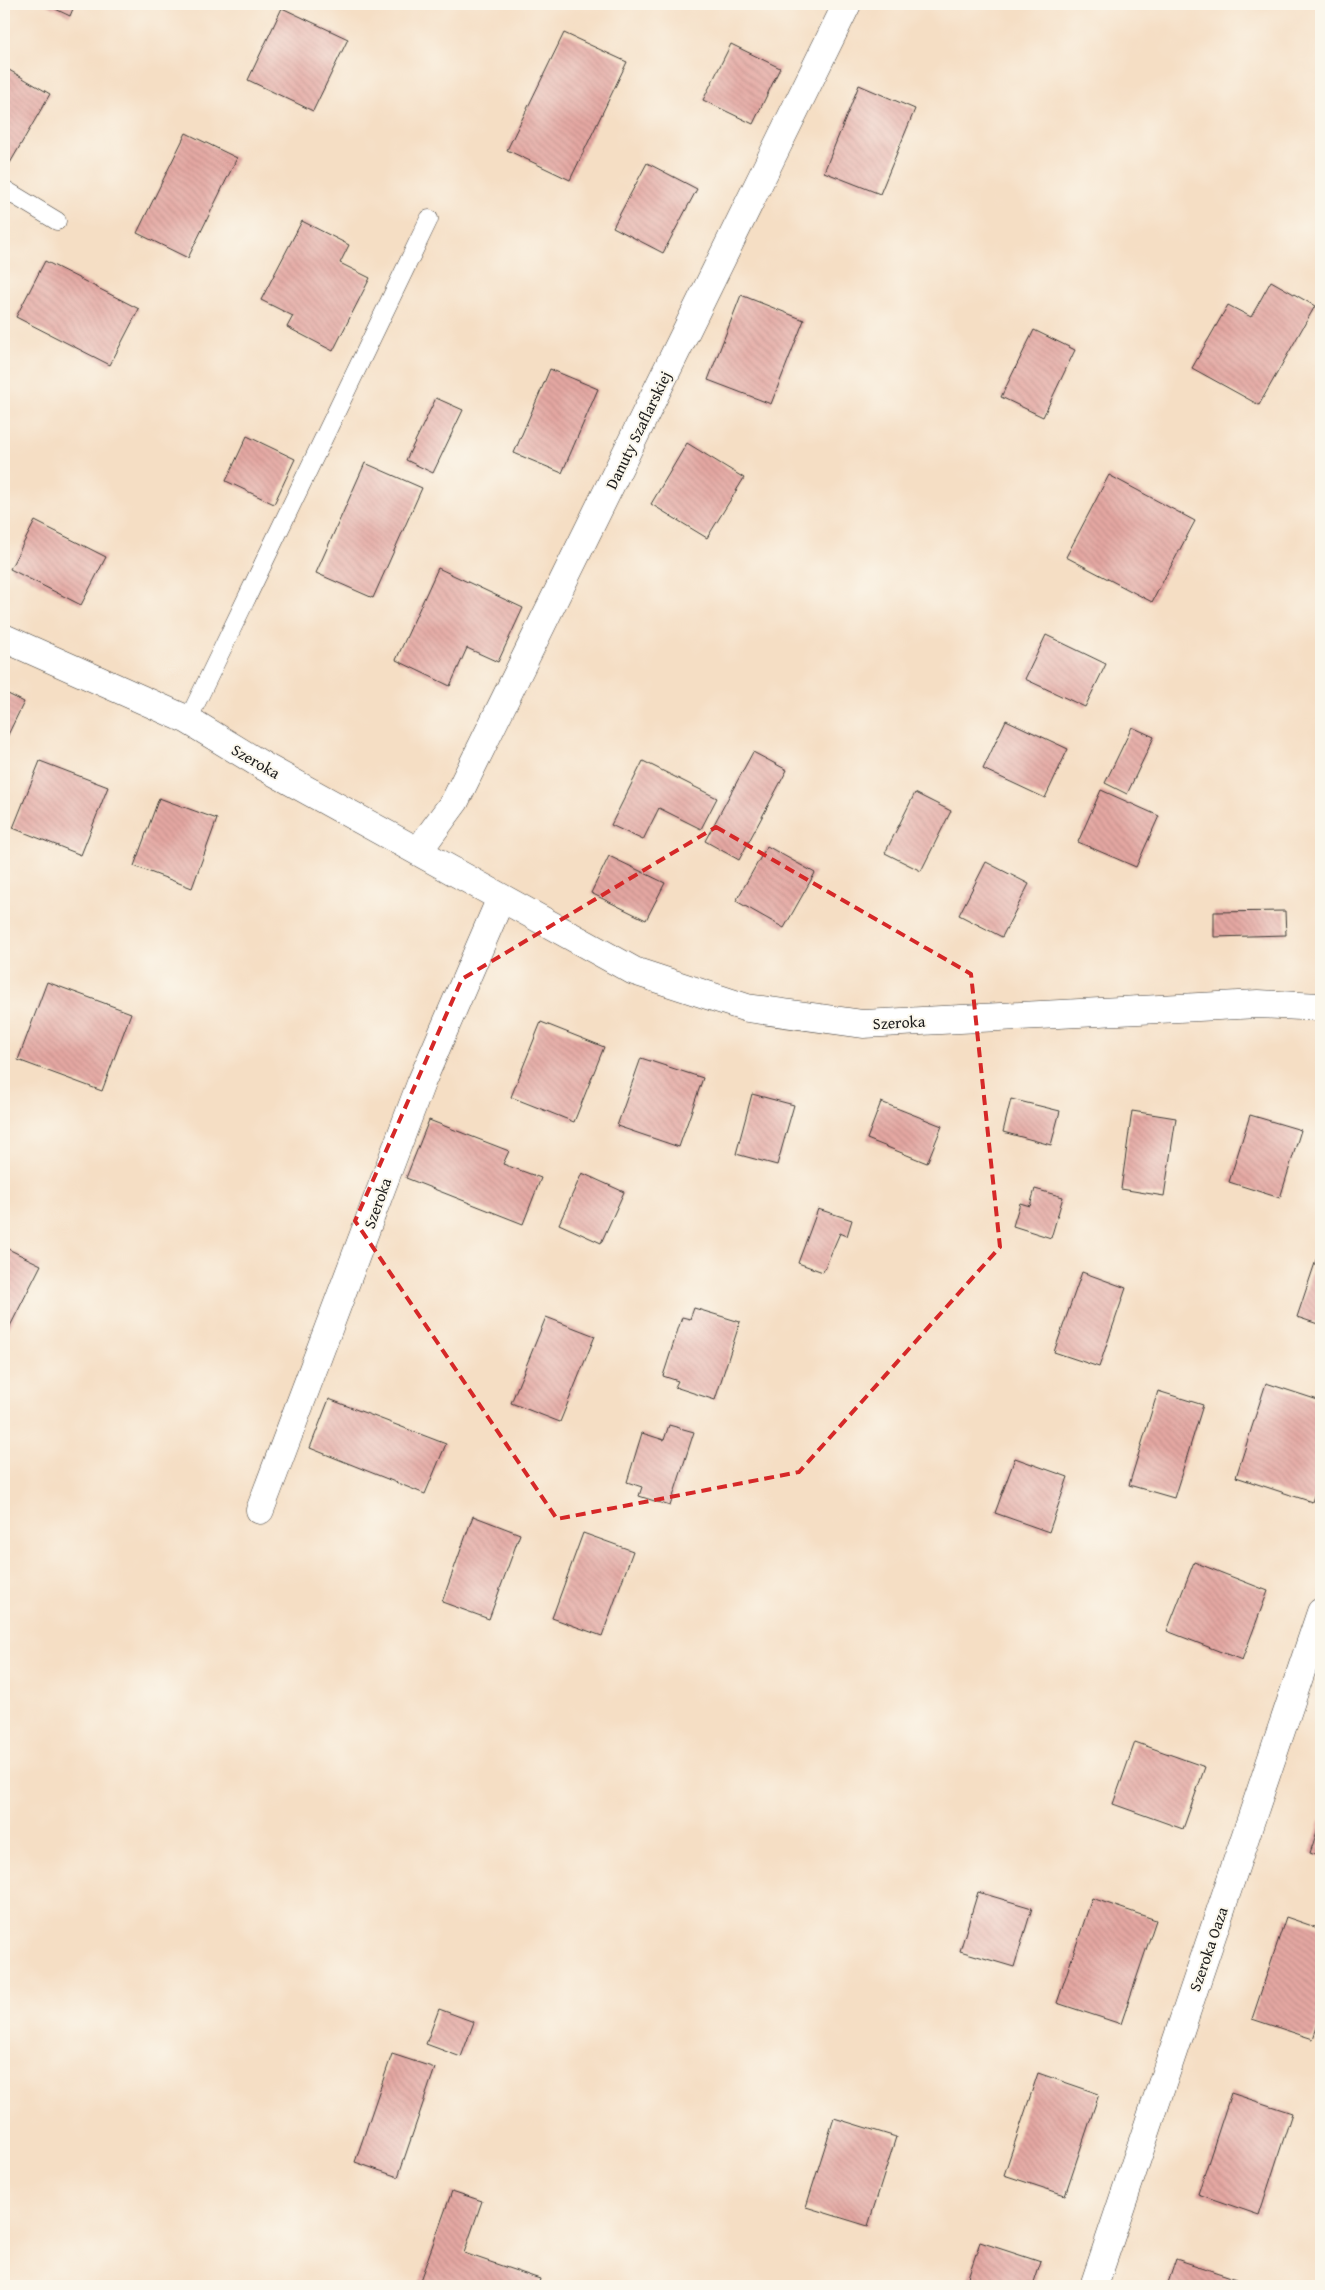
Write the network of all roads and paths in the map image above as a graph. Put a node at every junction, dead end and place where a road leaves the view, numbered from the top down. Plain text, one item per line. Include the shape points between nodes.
1 (847, 4) edge
2 (4, 189) edge
3 (429, 219) dead end
4 (57, 221) dead end
5 (4, 638) edge
6 (188, 720) junction
7 (419, 850) junction
8 (501, 898) junction
9 (1321, 1007) edge
10 (260, 1510) dead end
11 (1321, 1612) edge
12 (1094, 2286) edge

1 - 7 street, Danuty Szaflarskiej via 455,801
2 - 4 lane
3 - 6 lane
5 - 6 street, Szeroka
6 - 7 street, Szeroka via 264,767
7 - 8 street, Szeroka
8 - 9 street, Szeroka via 634,971 747,1008 789,1015 863,1024 1258,1004
8 - 10 street, Szeroka via 421,1083
11 - 12 street, Szeroka Oaza

